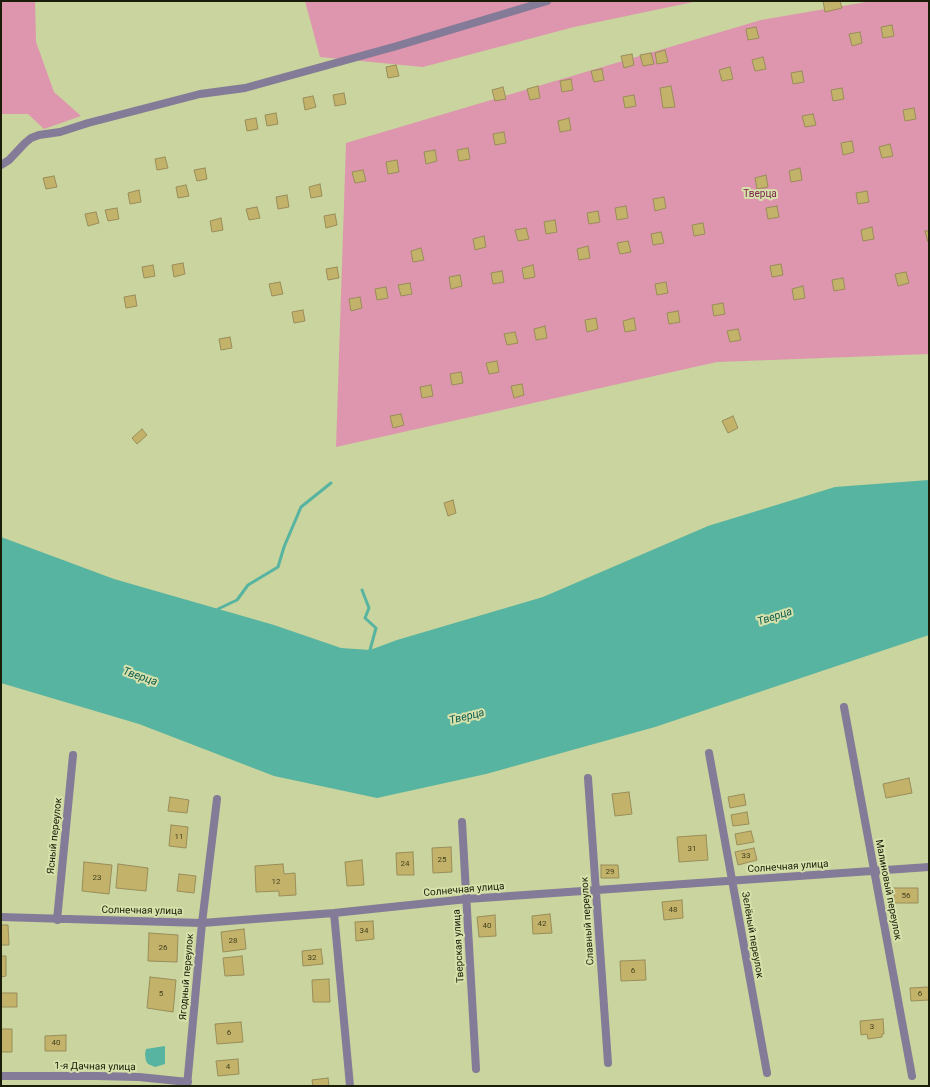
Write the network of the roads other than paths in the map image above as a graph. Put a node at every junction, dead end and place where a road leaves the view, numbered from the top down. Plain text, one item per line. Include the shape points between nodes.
1 (547, 1) edge
2 (1, 165) edge
3 (844, 707) dead end
4 (709, 753) dead end
5 (73, 755) dead end
6 (588, 778) dead end
7 (217, 799) dead end
8 (462, 822) dead end
9 (929, 867) edge
10 (874, 871) junction
11 (732, 881) junction
12 (596, 890) junction
13 (466, 900) junction
14 (334, 913) junction
15 (1, 917) edge
16 (57, 920) junction
17 (202, 922) junction
18 (608, 1063) dead end
19 (476, 1069) dead end
20 (767, 1073) dead end
21 (1, 1076) edge
22 (912, 1076) dead end
23 (188, 1084) edge
24 (350, 1086) edge

1 - 2 street via 245,88 200,94 31,138
3 - 10 street, Малиновый переулок
4 - 11 street, Зелёный переулок
5 - 16 street, Ясный переулок
6 - 12 street, Славный переулок
7 - 17 street, Ягодный переулок
8 - 13 street, Тверская улица
9 - 10 street, Солнечная улица
10 - 11 street, Солнечная улица
10 - 22 street, Малиновый переулок
11 - 12 street, Солнечная улица
11 - 20 street, Зелёный переулок
12 - 13 street, Солнечная улица
12 - 18 street, Славный переулок
13 - 14 street, Солнечная улица
13 - 19 street, Тверская улица
14 - 17 street, Солнечная улица
14 - 24 street
15 - 16 street, Солнечная улица
16 - 17 street, Солнечная улица
17 - 23 street, Ягодный переулок
21 - 23 street, 1-я Дачная улица via 139,1077

